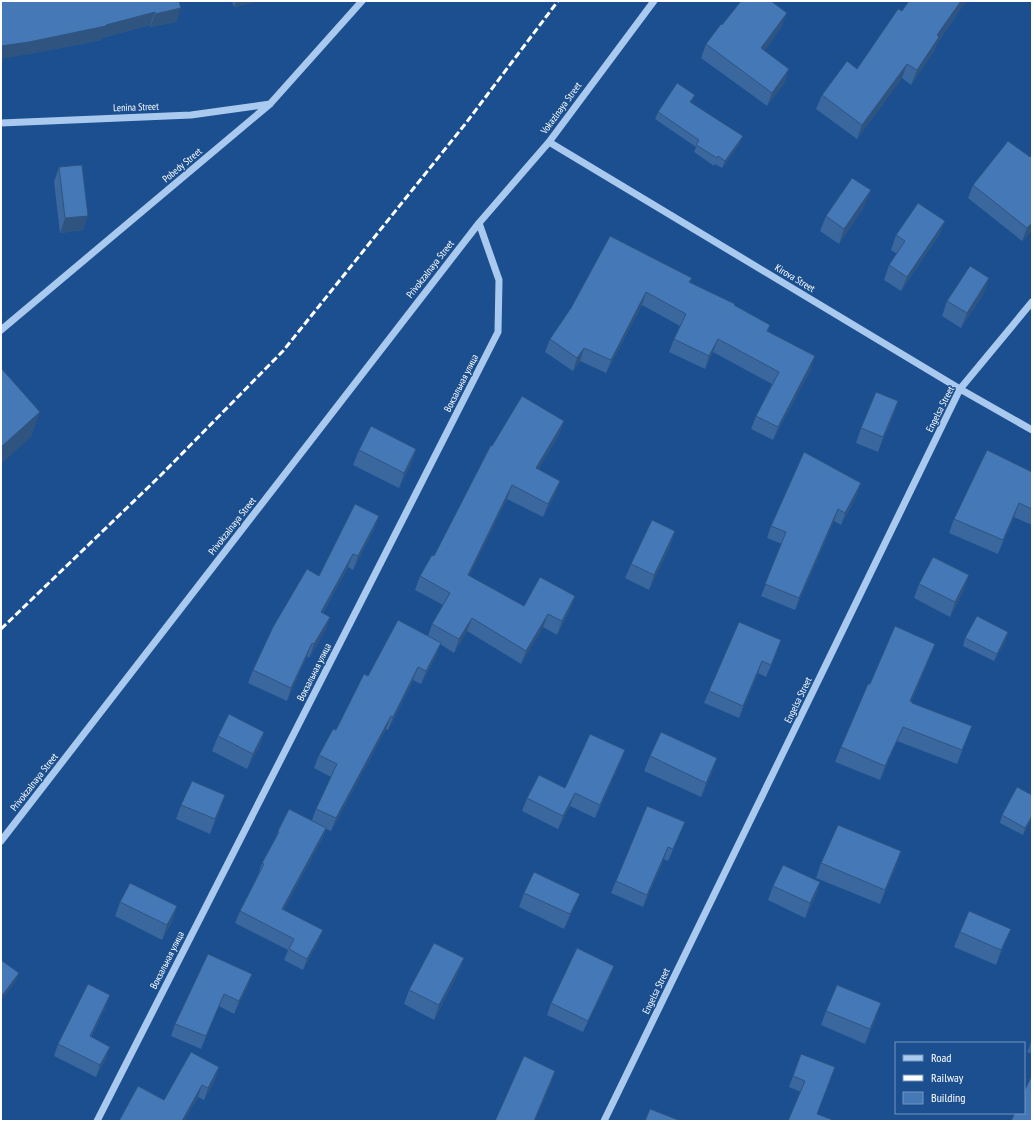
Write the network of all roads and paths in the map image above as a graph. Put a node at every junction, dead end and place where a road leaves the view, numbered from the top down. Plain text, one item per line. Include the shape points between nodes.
1 (362, 1) edge
2 (654, 1) edge
3 (270, 104) junction
4 (1, 123) edge
5 (549, 142) junction
6 (479, 223) junction
7 (1032, 302) edge
8 (1, 330) edge
9 (960, 389) junction
10 (1032, 430) edge
11 (1, 841) edge
12 (97, 1121) edge
13 (604, 1121) edge

1 - 3 street, Pobedy Street
2 - 5 street, Vokazlnaya Street
3 - 4 street, Lenina Street via 191,115
3 - 8 street, Pobedy Street
5 - 6 street, Vokazlnaya Street
5 - 9 street, Kirova Street
6 - 11 street, Privokzalnaya Street
6 - 12 street, Вокзальная улица via 499,280 498,332
7 - 9 street, Engelsa Street
9 - 10 street, Kirova Street
9 - 13 street, Engelsa Street

